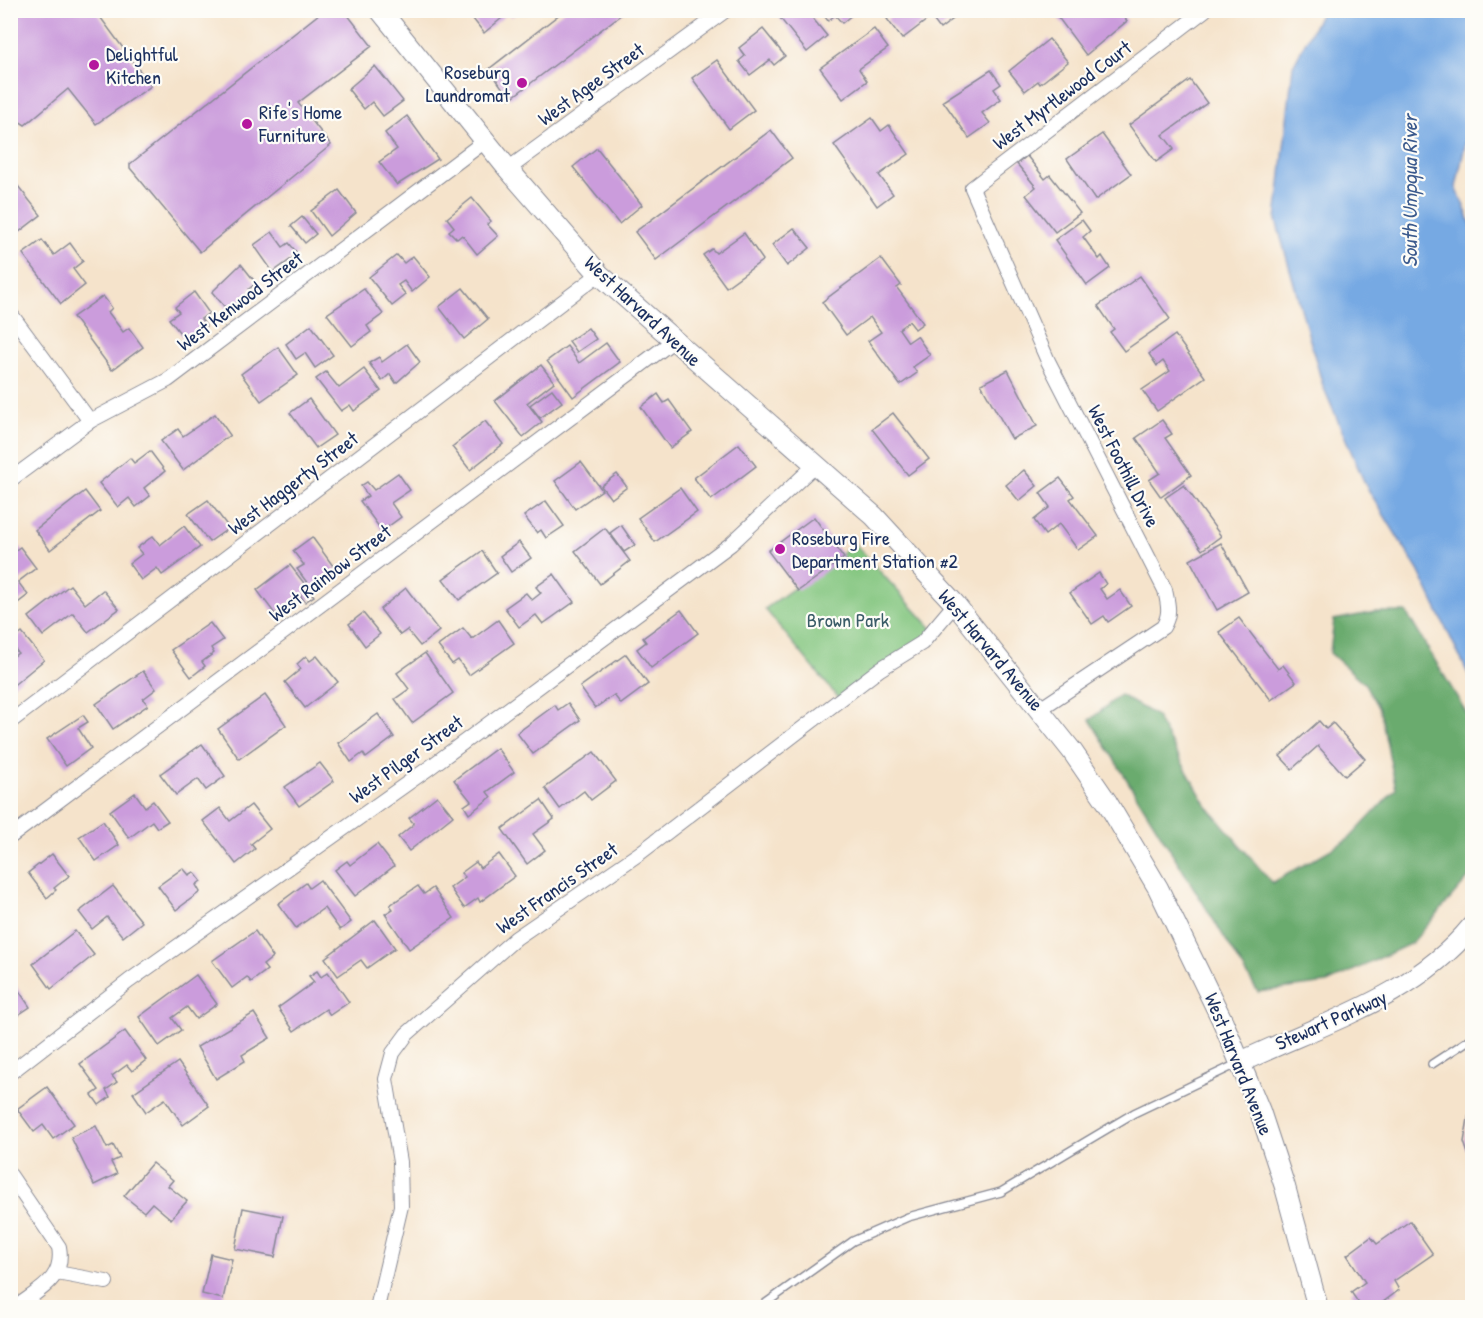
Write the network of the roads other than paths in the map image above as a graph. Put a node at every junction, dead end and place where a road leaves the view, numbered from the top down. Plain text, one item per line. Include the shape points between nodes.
1 (380, 10) edge
2 (726, 10) edge
3 (1205, 10) edge
4 (485, 141) junction
5 (508, 169) junction
6 (972, 188) joint
7 (599, 274) junction
8 (10, 312) edge
9 (673, 341) junction
10 (90, 420) junction
11 (815, 465) junction
12 (10, 480) edge
13 (955, 604) junction
14 (1040, 709) junction
15 (10, 722) edge
16 (10, 837) edge
17 (1472, 927) edge
18 (1473, 1038) edge
19 (1240, 1062) junction
20 (1432, 1064) dead end
21 (10, 1073) edge
22 (10, 1175) edge
23 (57, 1273) junction
24 (106, 1282) dead end
25 (15, 1308) edge
26 (377, 1308) edge
27 (759, 1308) edge
28 (1318, 1308) edge

1 - 4 main road, West Harvard Avenue
2 - 5 street, West Agee Street
3 - 6 street, West Myrtlewood Court
4 - 5 main road, West Harvard Avenue
4 - 10 street, West Kenwood Street via 168,380
5 - 7 main road, West Harvard Avenue
6 - 14 street, West Foothill Drive via 1048,361 1165,590 1169,606 1163,627
7 - 9 main road, West Harvard Avenue
7 - 15 street, West Haggerty Street
8 - 10 street
9 - 11 main road, West Harvard Avenue
9 - 16 street, West Rainbow Street
10 - 12 street, West Kenwood Street
11 - 13 main road, West Harvard Avenue via 874,516
11 - 21 street, West Pilger Street via 731,543 429,768 129,981
13 - 14 main road, West Harvard Avenue
13 - 26 street, West Francis Street via 922,643 880,669 640,853 516,938 407,1034 393,1053 387,1079 400,1162 401,1206
14 - 19 main road, West Harvard Avenue via 1107,802 1158,888
17 - 19 main road, Stewart Parkway via 1445,955 1393,992
18 - 20 lane
19 - 27 lane via 1134,1113 1001,1192 908,1217 853,1241
19 - 28 main road, West Harvard Avenue via 1286,1187
22 - 23 street via 59,1247 62,1260
23 - 24 street
23 - 25 street

